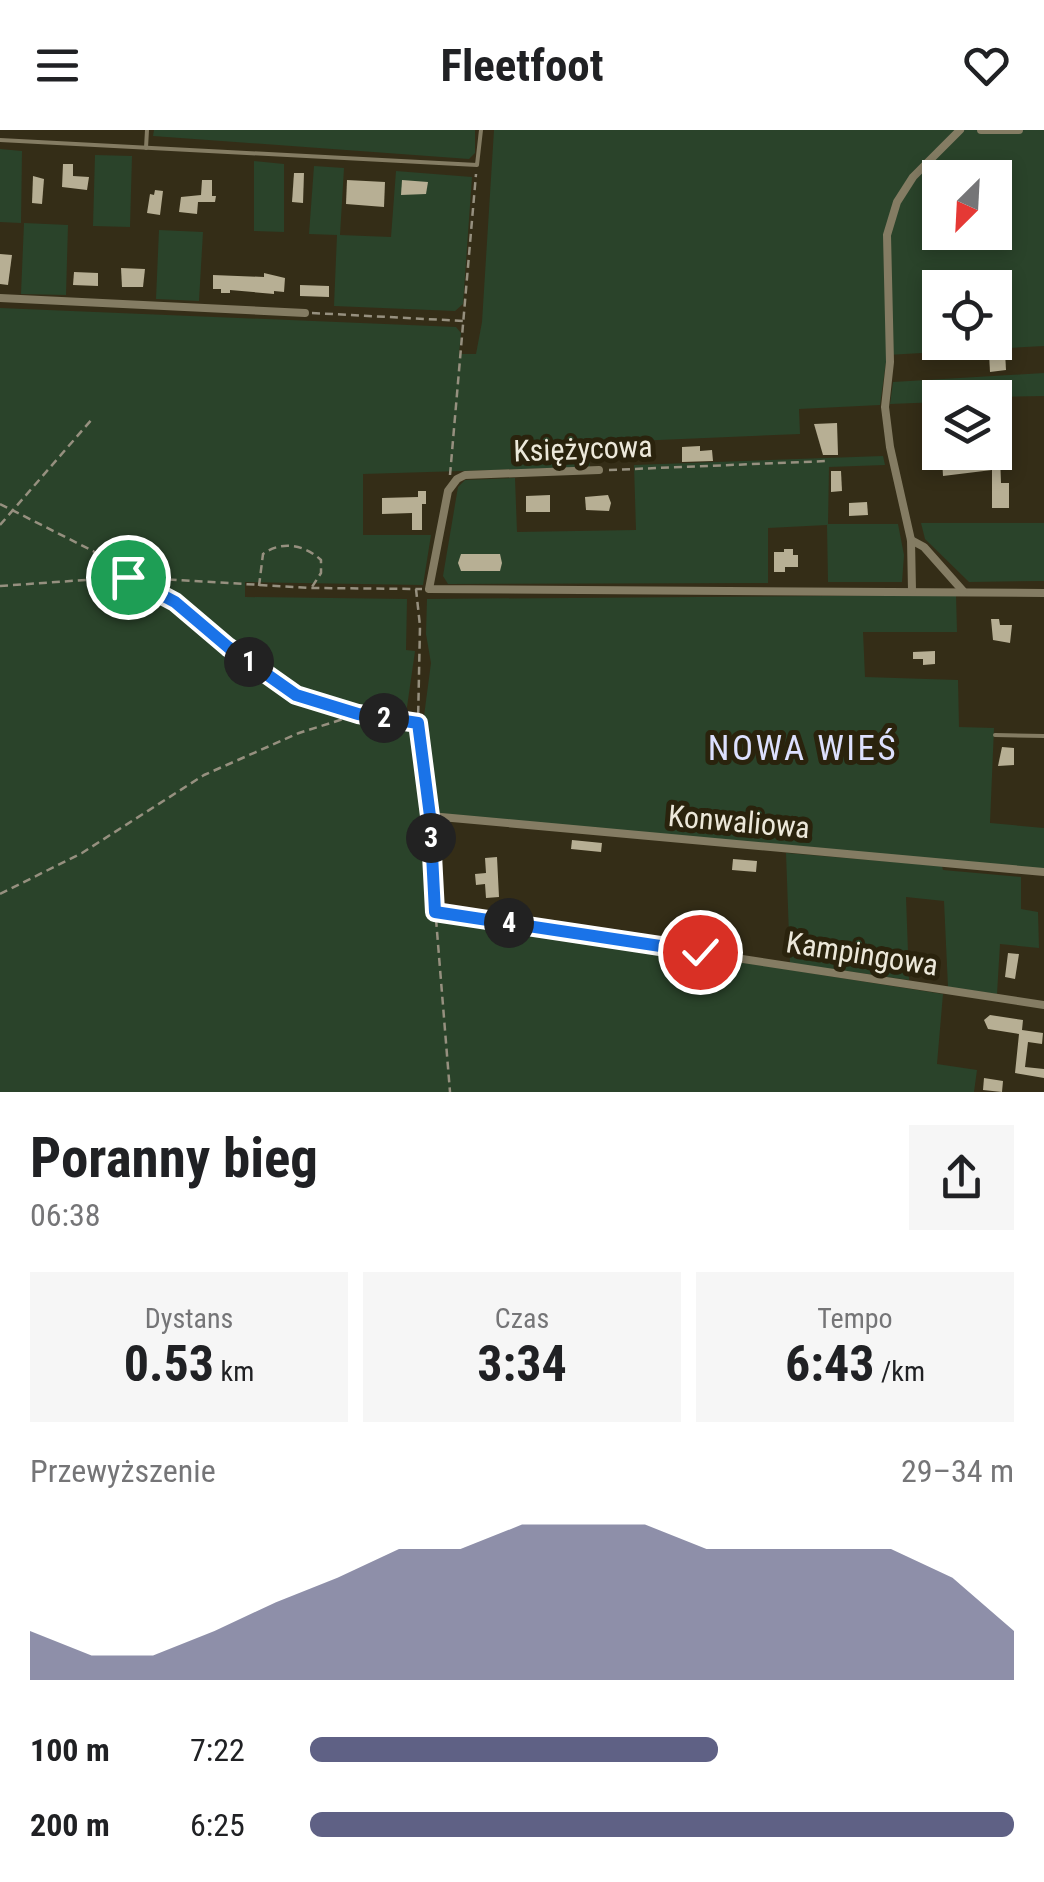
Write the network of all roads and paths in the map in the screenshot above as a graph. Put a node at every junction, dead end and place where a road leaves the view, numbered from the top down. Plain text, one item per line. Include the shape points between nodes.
1 (147, 130) edge
2 (481, 130) edge
3 (960, 130) edge
4 (981, 130) edge
5 (1019, 130) edge
6 (0, 140) edge
7 (146, 148) junction
8 (477, 165) junction
9 (0, 298) edge
10 (305, 313) joint
11 (466, 321) junction
12 (93, 418) dead end
13 (827, 461) dead end
14 (599, 470) joint
15 (448, 491) junction
16 (0, 504) edge
17 (13, 510) junction
18 (0, 524) edge
19 (911, 540) junction
20 (128, 577) junction
21 (0, 586) edge
22 (258, 586) junction
23 (311, 588) junction
24 (416, 588) junction
25 (429, 589) junction
26 (912, 590) junction
27 (963, 591) junction
28 (1044, 593) edge
29 (358, 714) junction
30 (418, 723) junction
31 (995, 734) dead end
32 (1044, 736) edge
33 (430, 816) junction
34 (1044, 872) edge
35 (0, 894) edge
36 (435, 912) junction
37 (1044, 1005) edge
38 (450, 1092) edge

1 - 7 lane
2 - 8 lane
3 - 19 street via 913,177 887,235 885,407
4 - 5 street
6 - 7 lane
7 - 8 lane
8 - 11 path
9 - 10 street
10 - 11 path
11 - 15 path
12 - 17 path
13 - 14 path, Księżycowa
14 - 15 street, Księżycowa via 465,475
15 - 25 street
16 - 17 path
17 - 18 path
17 - 20 path
19 - 26 street
19 - 27 street
20 - 21 path
20 - 22 path
20 - 29 path via 175,602 296,695
22 - 23 path
22 - 23 path via 264,554 291,546 321,560 322,574
23 - 24 path
24 - 25 path
24 - 30 path
25 - 26 street
26 - 27 street
27 - 28 street
29 - 30 path
29 - 35 path via 204,775 82,853
30 - 33 path
31 - 32 lane
33 - 34 street, Konwaliowa
33 - 36 path
36 - 37 street, Kampingowa
36 - 38 path

